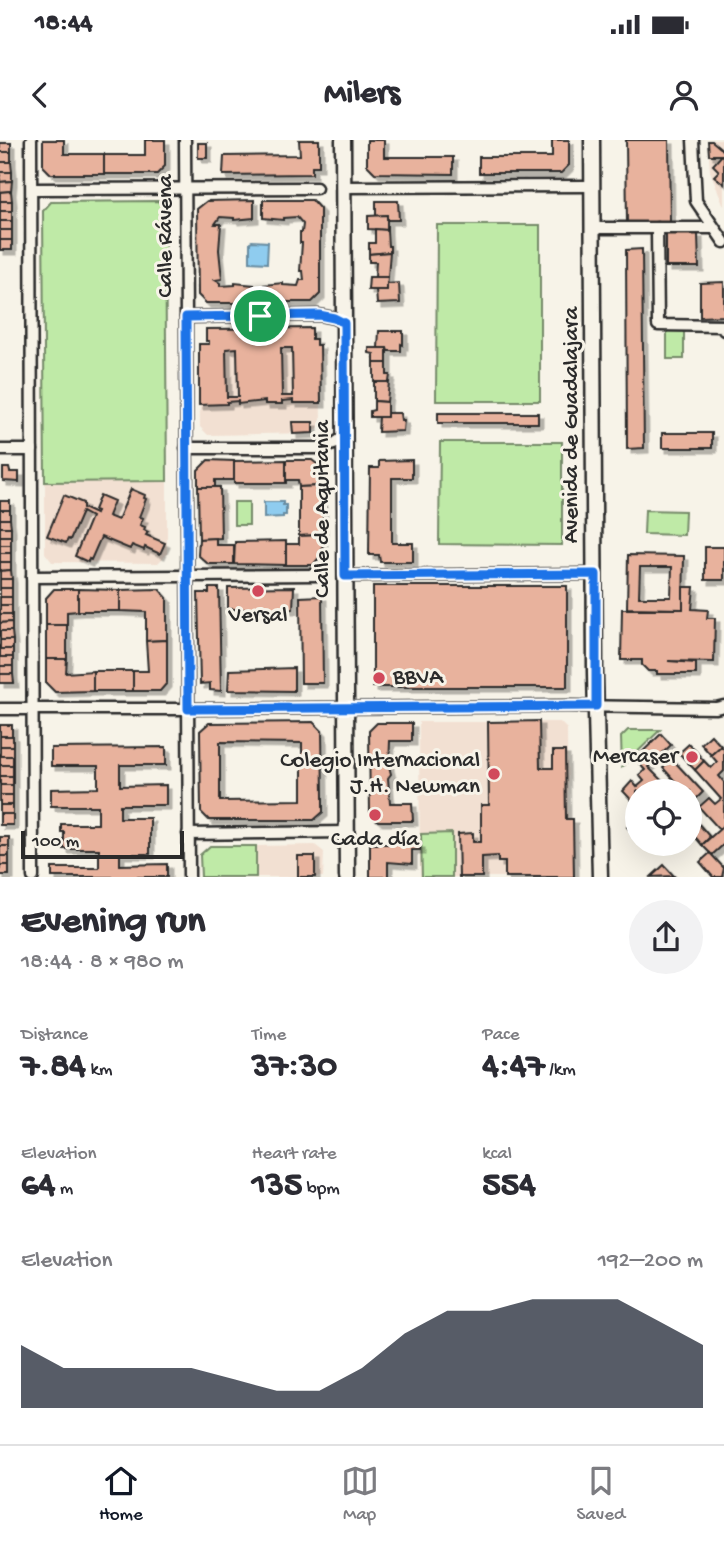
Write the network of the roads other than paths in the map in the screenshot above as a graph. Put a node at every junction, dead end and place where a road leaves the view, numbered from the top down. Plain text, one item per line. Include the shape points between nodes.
1 (31, 140) edge
2 (185, 140) edge
3 (343, 140) edge
4 (592, 140) edge
5 (694, 140) edge
6 (593, 186) junction
7 (344, 187) junction
8 (185, 188) junction
9 (316, 188) dead end
10 (32, 189) junction
11 (593, 228) junction
12 (657, 228) junction
13 (713, 228) junction
14 (724, 242) edge
15 (186, 317) junction
16 (344, 323) junction
17 (724, 330) edge
18 (345, 436) junction
19 (186, 447) junction
20 (0, 450) edge
21 (32, 450) junction
22 (596, 574) junction
23 (187, 575) junction
24 (319, 575) dead end
25 (32, 576) junction
26 (345, 576) junction
27 (596, 706) junction
28 (724, 706) edge
29 (346, 707) junction
30 (0, 709) edge
31 (33, 709) junction
32 (188, 709) junction
33 (347, 832) junction
34 (188, 834) junction
35 (33, 877) edge
36 (188, 877) edge
37 (347, 877) edge
38 (600, 877) edge

1 - 10 street
2 - 8 street, Calle Rávena
3 - 7 street, Calle de Aquitania
4 - 6 street, Avenida de Guadalajara
5 - 13 street via 696,201
6 - 7 street
6 - 11 street, Avenida de Guadalajara
7 - 16 street, Calle de Aquitania
8 - 9 street
8 - 10 street
8 - 15 street, Calle Rávena
10 - 21 street
11 - 12 street
11 - 22 street, Avenida de Guadalajara
12 - 13 street
12 - 17 street via 658,325 724,326
13 - 14 street
15 - 16 street via 319,315
15 - 19 street, Calle Rávena
16 - 18 street, Calle de Aquitania
18 - 19 street via 320,449
18 - 26 street, Calle de Aquitania
19 - 23 street, Calle Rávena
20 - 21 street
21 - 25 street
22 - 26 street
22 - 27 street, Avenida de Guadalajara
23 - 24 street
23 - 25 street
23 - 32 street, Calle Rávena
25 - 31 street
26 - 29 street, Calle de Aquitania
27 - 28 street
27 - 29 street
27 - 38 street, Avenida de Guadalajara
29 - 32 street
29 - 33 street, Calle de Aquitania
30 - 31 street
31 - 32 street
31 - 35 street
32 - 34 street, Calle Rávena
33 - 34 street
33 - 37 street, Calle de Aquitania
34 - 36 street, Calle Rávena

